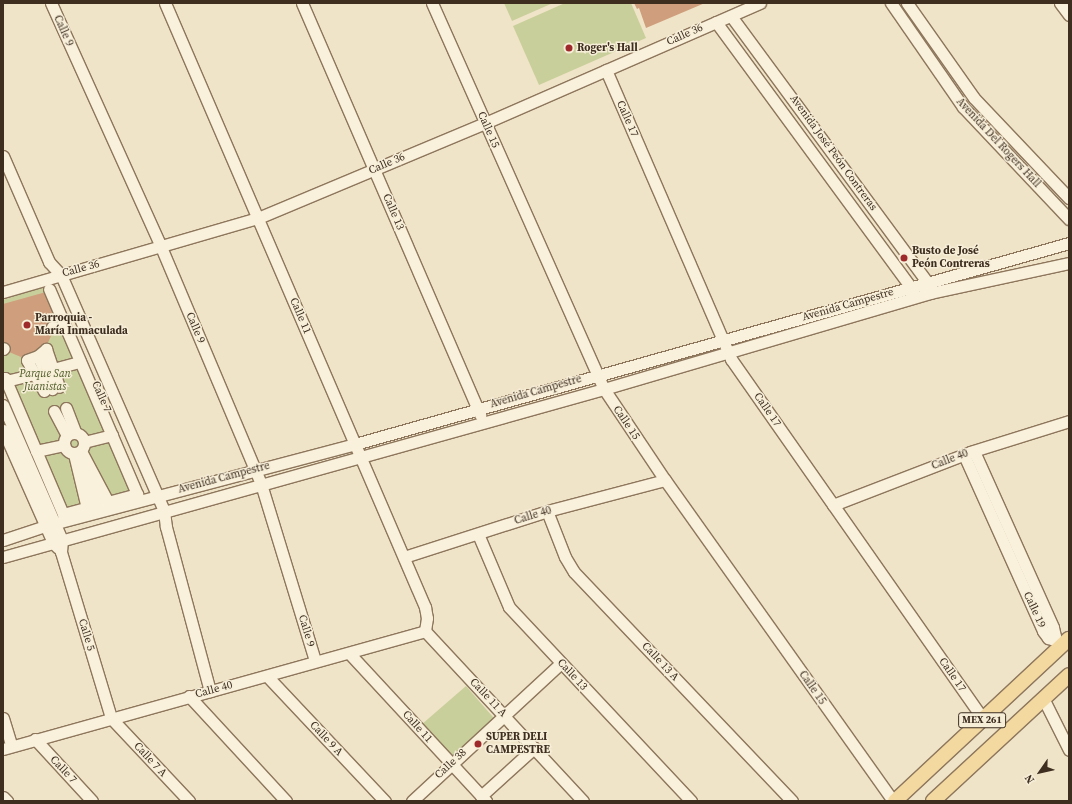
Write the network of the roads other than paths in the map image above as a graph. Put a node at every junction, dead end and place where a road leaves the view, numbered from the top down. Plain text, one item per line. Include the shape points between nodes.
1 (51, 3) edge
2 (165, 3) edge
3 (302, 3) edge
4 (432, 3) edge
5 (760, 3) edge
6 (891, 3) edge
7 (907, 3) edge
8 (1060, 3) edge
9 (1069, 15) edge
10 (731, 16) junction
11 (716, 22) junction
12 (606, 70) junction
13 (485, 123) junction
14 (827, 145) junction
15 (814, 154) junction
16 (3, 156) edge
17 (375, 169) junction
18 (1069, 198) edge
19 (258, 218) junction
20 (1069, 219) edge
21 (1069, 243) edge
22 (161, 247) junction
23 (49, 262) junction
24 (1069, 262) edge
25 (61, 275) junction
26 (49, 284) junction
27 (911, 287) junction
28 (929, 288) junction
29 (3, 292) edge
30 (914, 298) junction
31 (52, 327) dead end
32 (66, 328) junction
33 (723, 340) junction
34 (728, 351) junction
35 (37, 356) junction
36 (80, 362) junction
37 (53, 369) junction
38 (34, 374) junction
39 (597, 375) junction
40 (5, 380) edge
41 (51, 389) junction
42 (604, 390) junction
43 (3, 405) edge
44 (60, 409) dead end
45 (479, 409) junction
46 (1069, 421) edge
47 (482, 422) junction
48 (3, 430) edge
49 (110, 432) junction
50 (74, 444) junction
51 (354, 444) junction
52 (969, 453) junction
53 (37, 454) junction
54 (361, 458) junction
55 (255, 470) junction
56 (665, 480) junction
57 (261, 484) junction
58 (158, 496) junction
59 (147, 500) junction
60 (97, 505) junction
61 (833, 505) junction
62 (546, 511) junction
63 (159, 512) junction
64 (50, 525) junction
65 (478, 534) junction
66 (3, 540) edge
67 (59, 545) junction
68 (3, 557) edge
69 (404, 557) junction
70 (425, 631) junction
71 (1069, 639) edge
72 (349, 653) junction
73 (315, 661) junction
74 (561, 663) junction
75 (1069, 675) edge
76 (267, 676) junction
77 (210, 690) junction
78 (189, 696) junction
79 (1044, 698) junction
80 (503, 715) junction
81 (3, 718) edge
82 (111, 718) junction
83 (983, 719) junction
84 (35, 739) junction
85 (7, 747) edge
86 (534, 748) junction
87 (1069, 750) edge
88 (451, 764) junction
89 (3, 797) edge
90 (483, 799) edge
91 (7, 801) edge
92 (92, 801) edge
93 (189, 801) edge
94 (286, 801) edge
95 (384, 801) edge
96 (412, 801) edge
97 (583, 801) edge
98 (691, 801) edge
99 (792, 801) edge
100 (894, 801) edge
101 (933, 801) edge

1 - 22 street, Calle 9
2 - 19 street, Calle 11
3 - 17 street, Calle 13
4 - 13 street, Calle 15
5 - 10 street, Calle 36
6 - 20 street, Avenida Del Rogers Hall via 963,107
7 - 18 street, Avenida Del Rogers Hall via 974,98
8 - 9 street
10 - 11 street, Calle 36
10 - 14 street, Avenida José Peón Contreras
11 - 12 street, Calle 36
11 - 15 street, Avenida José Peón Contreras
12 - 13 street, Calle 36
12 - 33 street, Calle 17
13 - 17 street, Calle 36
13 - 39 street, Calle 15
14 - 15 street
14 - 28 street, Avenida José Peón Contreras
15 - 27 street, Avenida José Peón Contreras
16 - 23 street, Calle 7
17 - 19 street, Calle 36
17 - 45 street, Calle 13
19 - 22 street, Calle 36
19 - 51 street, Calle 11
21 - 28 street, Avenida Campestre
22 - 25 street, Calle 36
22 - 55 street, Calle 9
23 - 25 street, Calle 7
23 - 26 street, Calle 7
24 - 28 street, Avenida Campestre
25 - 26 street, Calle 36
25 - 58 street, Calle 7
26 - 29 street, Calle 36
26 - 32 street
26 - 59 street, Calle 7
27 - 28 street, Avenida Campestre
27 - 30 street, Avenida José Peón Contreras
27 - 33 street, Avenida Campestre
28 - 30 street, Avenida Campestre
30 - 34 street, Avenida Campestre
31 - 32 street
32 - 36 street
33 - 34 street, Calle 17
33 - 39 street, Avenida Campestre
34 - 42 street, Avenida Campestre
34 - 61 street, Calle 17
35 - 37 street via 46,349
35 - 38 street via 27,360
35 - 41 street
36 - 37 street
36 - 49 street
37 - 41 street
38 - 40 street
38 - 41 street
39 - 42 street, Calle 15
39 - 45 street, Avenida Campestre
40 - 53 street
42 - 47 street, Avenida Campestre
42 - 56 street, Calle 15
43 - 64 street, Calle 5
44 - 50 street
45 - 47 street, Calle 13
45 - 51 street, Avenida Campestre
46 - 52 street, Calle 40
47 - 54 street, Avenida Campestre
48 - 64 street, Calle 5
49 - 50 street
49 - 60 street via 137,494
50 - 53 street
50 - 60 street
50 - 60 street
51 - 54 street, Calle 11
51 - 55 street, Avenida Campestre
52 - 52 street, Calle 19 via 1053,627 1055,636 1052,639 1043,631
52 - 61 street, Calle 40
53 - 60 street via 63,514
54 - 57 street, Avenida Campestre
54 - 69 street, Calle 11
55 - 57 street, Calle 9
55 - 58 street, Avenida Campestre
56 - 62 street, Calle 40
56 - 100 street, Calle 15
57 - 63 street, Avenida Campestre
57 - 73 street, Calle 9
58 - 59 street, Avenida Campestre
58 - 63 street, Calle 7
59 - 63 street, Calle 7
59 - 64 street, Avenida Campestre
61 - 83 street, Calle 17
62 - 65 street, Calle 40
62 - 99 street, Calle 13 A via 574,572
63 - 67 street, Avenida Campestre
63 - 77 street, Calle 7 via 166,527
64 - 66 street, Avenida Campestre
64 - 67 street, Calle 5
65 - 69 street, Calle 40
65 - 74 street, Calle 13 via 509,607
67 - 68 street, Avenida Campestre
67 - 82 street, Calle 5
69 - 70 street, Calle 11 via 425,607
70 - 72 street, Calle 40
70 - 80 street, Calle 11 A
71 - 83 main road, MEX 261
72 - 73 street, Calle 40
72 - 88 street, Calle 11
73 - 76 street, Calle 40
74 - 80 street, Calle 38
74 - 98 street, Calle 13
75 - 79 main road, MEX 261
76 - 77 street, Calle 40
76 - 95 street, Calle 9 A
77 - 78 street, Calle 40
78 - 82 street, Calle 40
78 - 94 street
79 - 87 street
79 - 101 main road, MEX 261
80 - 86 street, Calle 11 A
80 - 88 street, Calle 38
81 - 85 street
82 - 84 street, Calle 40
82 - 93 street, Calle 7 A
83 - 100 main road, MEX 261
84 - 85 street, Calle 40
84 - 92 street, Calle 7
86 - 90 street
86 - 97 street, Calle 11 A
88 - 90 street, Calle 11
88 - 96 street, Calle 38
89 - 91 street

